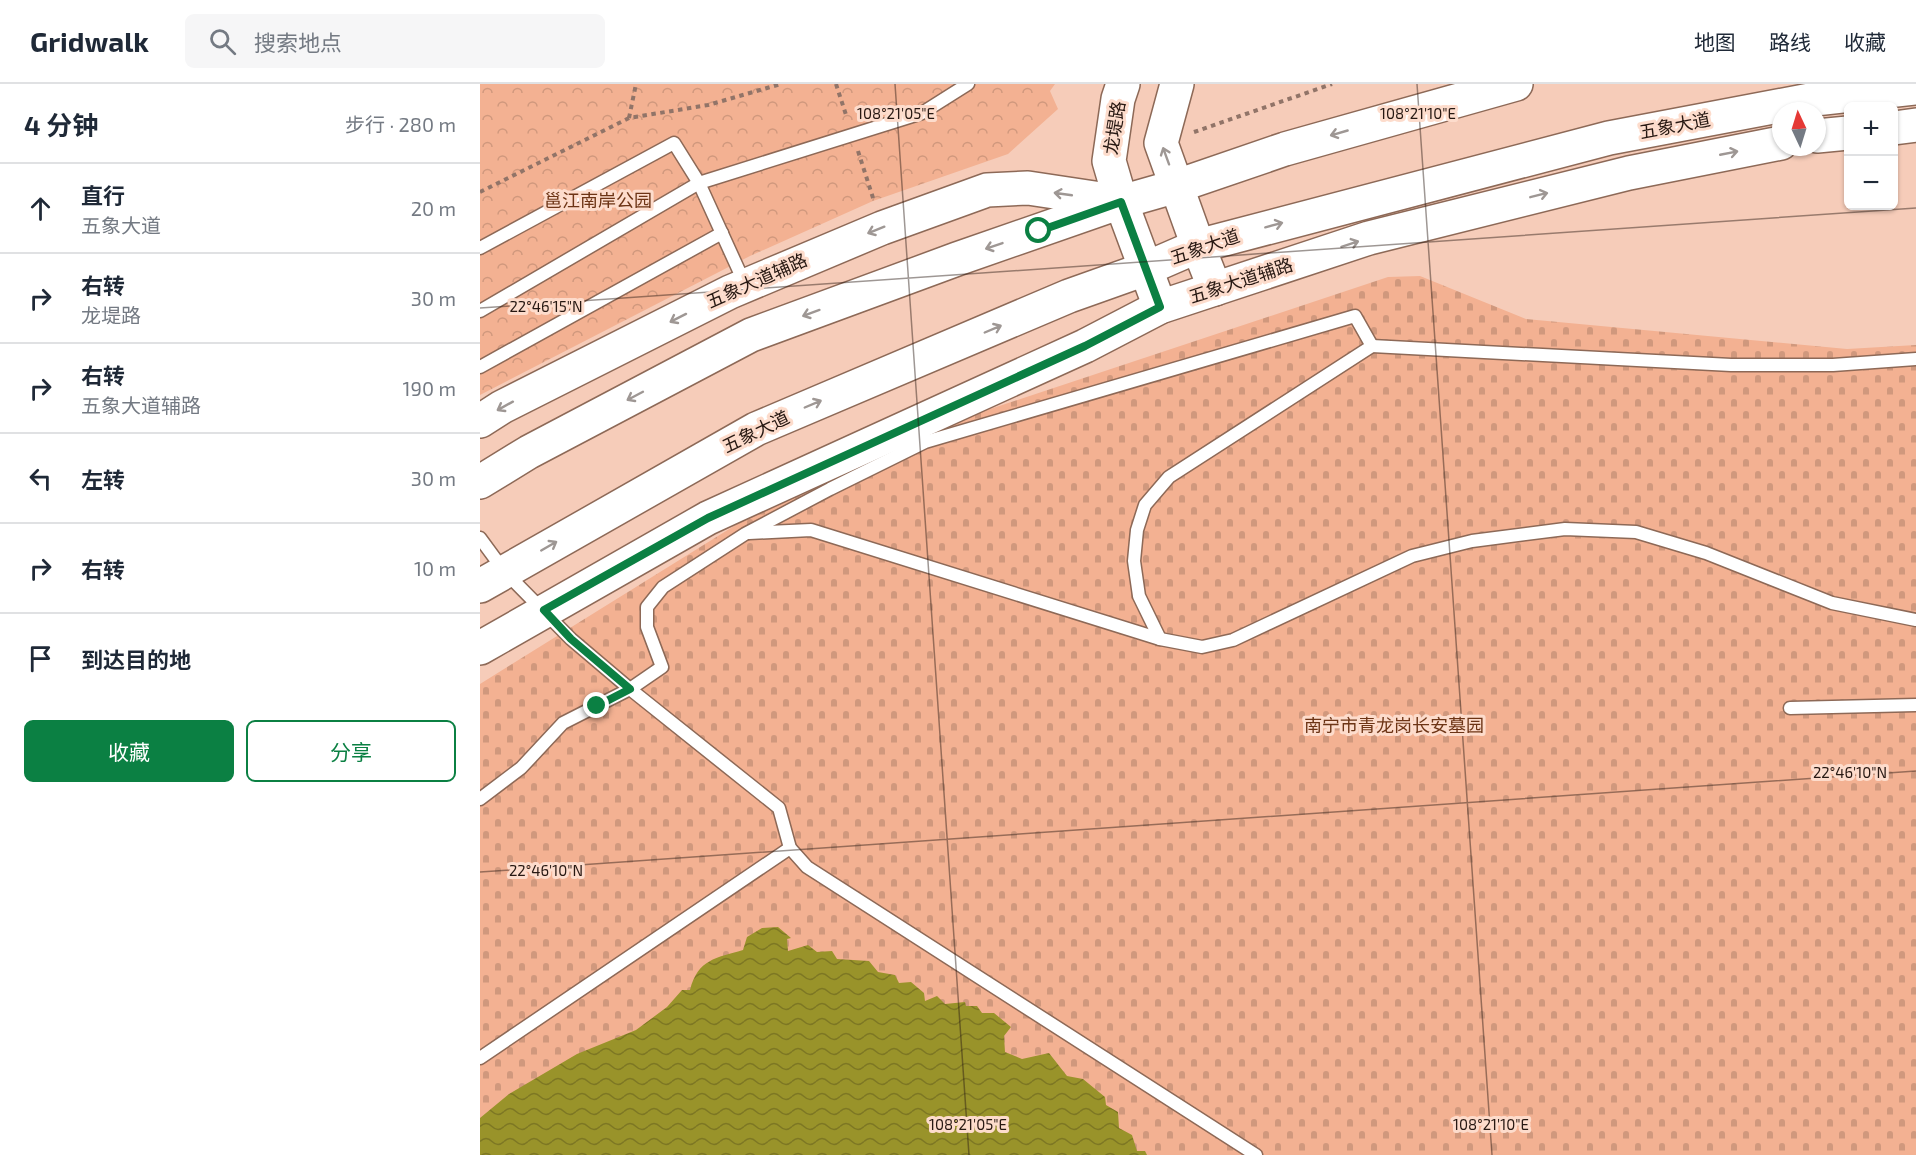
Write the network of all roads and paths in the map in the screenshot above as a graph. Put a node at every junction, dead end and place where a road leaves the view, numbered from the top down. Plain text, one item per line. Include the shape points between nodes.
1 (636, 84) edge
2 (781, 84) edge
3 (836, 84) edge
4 (968, 84) edge
5 (1124, 84) edge
6 (1177, 84) edge
7 (1516, 84) edge
8 (1916, 88) edge
9 (629, 118) junction
10 (1916, 125) edge
11 (1898, 127) edge
12 (1844, 133) edge
13 (852, 135) junction
14 (1826, 135) edge
15 (1772, 145) edge
16 (699, 183) junction
17 (1177, 186) junction
18 (480, 192) edge
19 (1121, 202) junction
20 (882, 228) junction
21 (722, 232) junction
22 (1198, 246) junction
23 (480, 248) edge
24 (1145, 269) junction
25 (746, 285) junction
26 (1215, 289) junction
27 (1160, 307) junction
28 (480, 311) edge
29 (1372, 346) junction
30 (1916, 359) edge
31 (480, 367) edge
32 (480, 421) edge
33 (480, 482) edge
34 (745, 534) junction
35 (480, 538) edge
36 (492, 579) edge
37 (544, 610) junction
38 (1916, 620) edge
39 (1160, 639) junction
40 (480, 648) edge
41 (630, 689) junction
42 (1916, 705) edge
43 (1790, 708) dead end
44 (480, 799) edge
45 (790, 848) junction
46 (480, 1058) edge
47 (1256, 1155) edge

1 - 9 path
2 - 9 path via 708,105
3 - 13 path
4 - 13 lane via 922,113
5 - 19 main road, 龙堤路 via 1118,99 1109,161
17 -> 6 main road via 1161,143
7 -> 17 main road via 1284,148
22 -> 8 main road, 五象大道 via 1609,138 1815,99
9 - 18 path
10 - 11 main road
12 - 14 main road
13 - 16 lane
13 - 20 path
26 -> 15 main road, 五象大道辅路 via 1370,238 1629,173
16 - 21 lane
16 - 23 lane via 674,143
16 - 28 lane
17 - 19 main road
17 - 22 main road
19 -> 20 main road, 五象大道辅路 via 1028,188 987,190
19 - 24 main road, 龙堤路
19 -> 33 main road via 751,335 529,452
20 -> 25 main road, 五象大道辅路
21 - 25 lane
21 - 31 lane
22 - 24 main road, 五象大道
22 - 26 main road
24 - 27 main road, 龙堤路
36 -> 24 main road, 五象大道 via 756,429 1069,296
25 -> 32 main road, 五象大道辅路
26 - 27 main road, 五象大道辅路
27 - 37 main road, 五象大道辅路 via 1085,346 708,518
29 - 30 lane via 1731,365 1833,365
29 - 34 lane via 1355,316 925,442
29 - 39 lane via 1169,477 1145,505 1137,530 1134,561 1138,596
34 - 39 lane via 811,530
34 - 41 lane via 663,587 647,607 647,627 662,667
35 - 36 lane
36 - 37 lane
37 - 40 main road, 五象大道辅路
37 - 41 lane via 571,639
38 - 39 lane via 1832,603 1706,553 1636,532 1565,529 1472,541 1412,556 1233,640 1202,647
41 - 44 lane via 563,723 521,768
41 - 45 lane via 779,808
42 - 43 lane
45 - 46 lane
45 - 47 lane via 807,867

